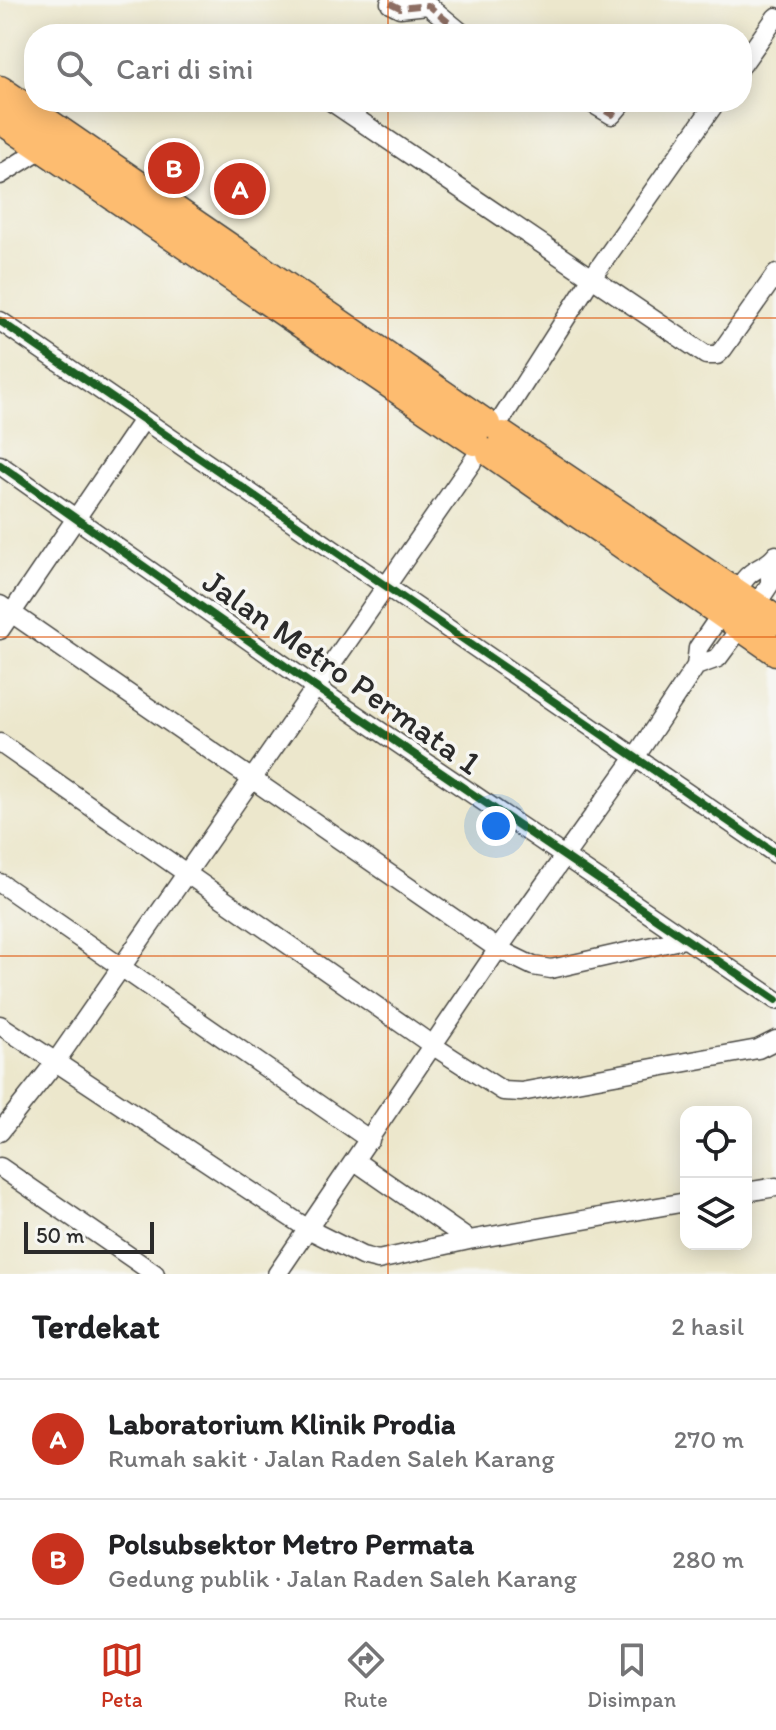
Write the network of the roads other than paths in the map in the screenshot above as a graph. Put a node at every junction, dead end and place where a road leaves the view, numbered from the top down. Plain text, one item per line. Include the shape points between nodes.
1 (390, 3) dead end
2 (438, 5) edge
3 (776, 17) edge
4 (454, 24) edge
5 (752, 51) edge
6 (0, 90) edge
7 (347, 112) edge
8 (709, 112) edge
9 (0, 119) edge
10 (50, 139) junction
11 (0, 175) edge
12 (776, 274) edge
13 (591, 279) junction
14 (0, 321) edge
15 (143, 420) junction
16 (489, 439) junction
17 (0, 465) edge
18 (79, 518) junction
19 (773, 559) edge
20 (384, 587) junction
21 (6, 609) edge
22 (746, 612) edge
23 (0, 630) edge
24 (776, 651) edge
25 (315, 687) junction
26 (0, 743) edge
27 (634, 759) junction
28 (250, 778) junction
29 (776, 854) edge
30 (565, 858) junction
31 (185, 873) junction
32 (0, 883) edge
33 (684, 939) junction
34 (498, 949) junction
35 (120, 968) junction
36 (776, 1000) edge
37 (0, 1025) edge
38 (776, 1040) edge
39 (432, 1045) junction
40 (54, 1064) junction
41 (0, 1132) edge
42 (370, 1140) junction
43 (355, 1161) junction
44 (0, 1167) edge
45 (776, 1187) edge
46 (752, 1191) edge
47 (680, 1203) edge
48 (308, 1229) junction
49 (469, 1240) junction
50 (155, 1274) edge
51 (277, 1274) edge

1 - 2 street via 400,8
2 - 4 street
3 - 5 street
6 - 10 main road
7 - 13 street
8 - 13 street, Jalan Metro Permata 1
9 - 10 main road
10 - 11 street
10 - 16 main road
12 - 13 street via 723,349 711,357
13 - 16 street, Jalan Metro Permata 1
14 - 15 street
15 - 18 street
15 - 20 street
16 - 20 street, Jalan Metro Permata 1
16 - 22 main road
17 - 18 street, Jalan Metro Permata 1
18 - 21 street
18 - 25 street, Jalan Metro Permata 1
19 - 22 street via 750,572
20 - 25 street, Jalan Metro Permata 1
20 - 27 street
21 - 23 street
21 - 28 street
22 - 24 main road
22 - 27 street via 718,658 696,666
25 - 28 street, Jalan Metro Permata 1
25 - 30 street, Jalan Metro Permata 1
26 - 31 street
27 - 29 street
27 - 30 street
28 - 31 street, Jalan Metro Permata 1
28 - 34 street
30 - 33 street, Jalan Metro Permata 1
30 - 34 street
31 - 35 street, Jalan Metro Permata 1
31 - 39 street
32 - 35 street
33 - 34 street via 551,969
33 - 36 street, Jalan Metro Permata 1
34 - 39 street
35 - 40 street, Jalan Metro Permata 1
35 - 42 street
37 - 40 street
38 - 39 street via 758,1049 512,1093
39 - 42 street
40 - 41 street, Jalan Metro Permata 1
40 - 48 street
42 - 43 street
43 - 48 street
43 - 49 street
44 - 50 street
45 - 46 street
47 - 49 street
48 - 49 street via 378,1260
48 - 51 street

